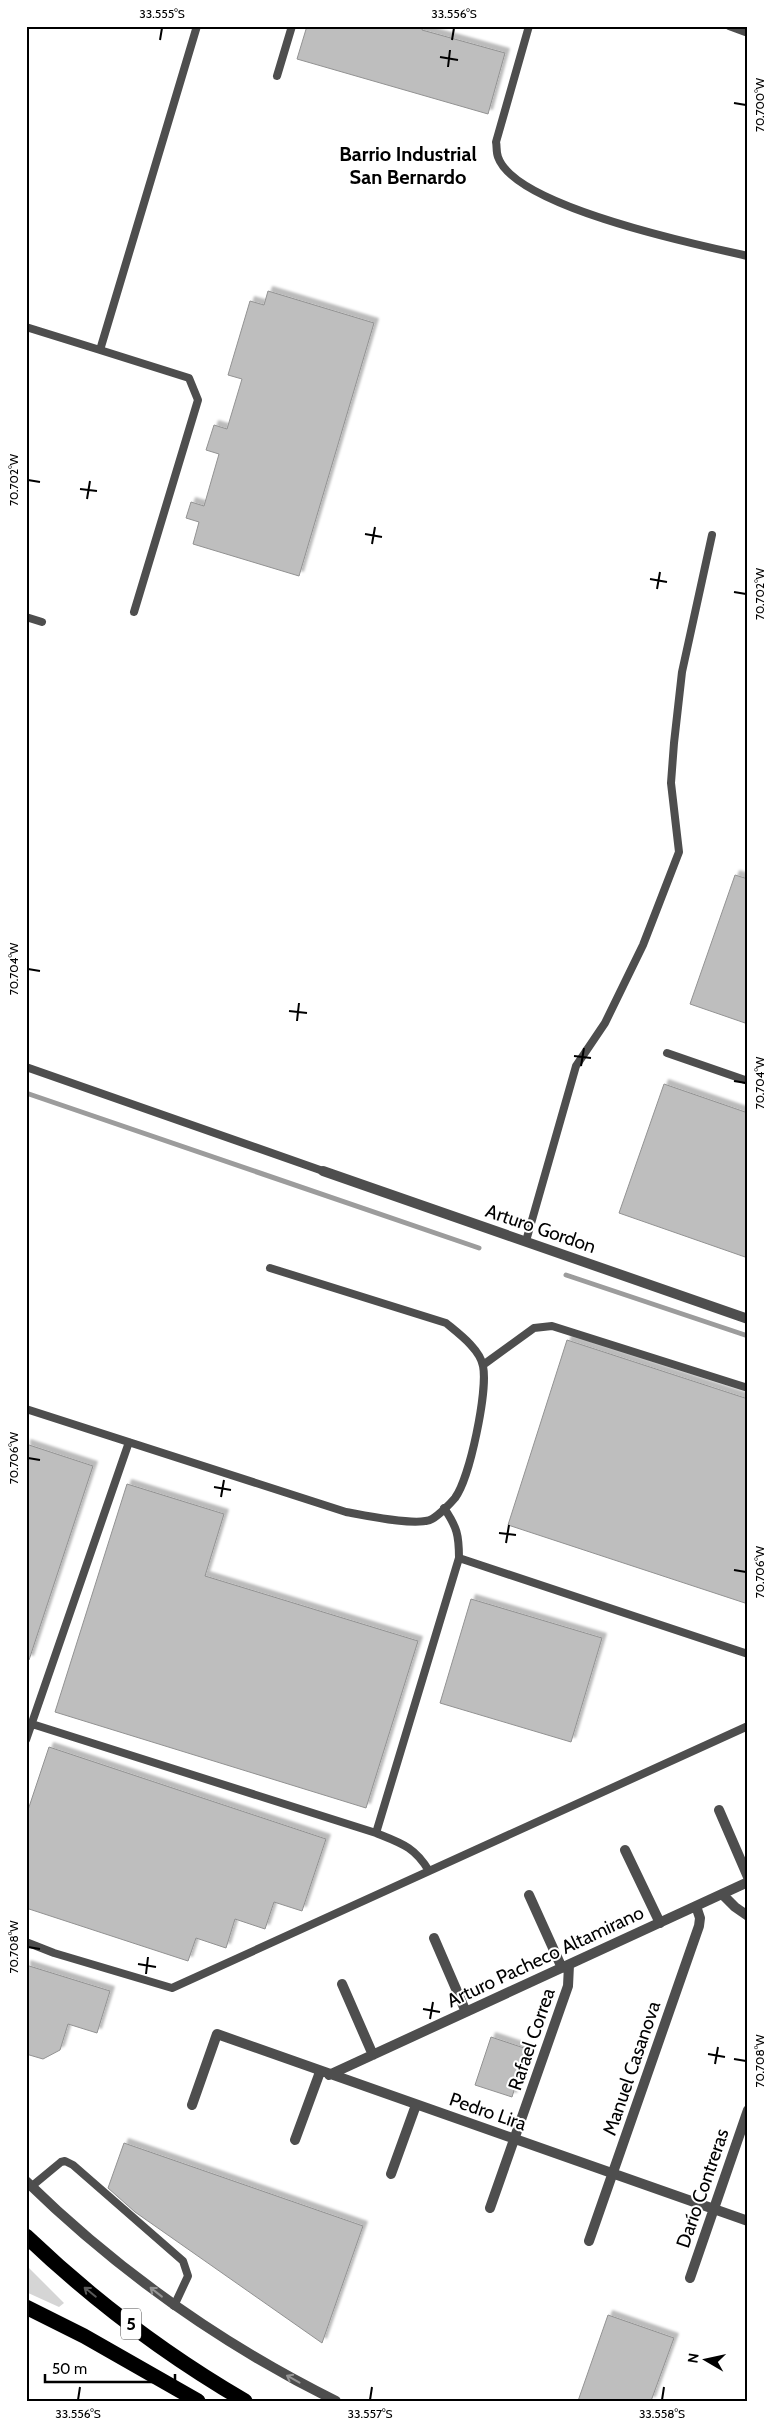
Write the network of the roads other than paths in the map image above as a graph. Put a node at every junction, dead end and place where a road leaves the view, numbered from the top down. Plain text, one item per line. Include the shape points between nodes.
1 (197, 26) edge
2 (292, 26) edge
3 (529, 26) edge
4 (729, 26) edge
5 (748, 33) edge
6 (277, 76) dead end
7 (748, 256) edge
8 (26, 327) edge
9 (100, 350) junction
10 (712, 535) dead end
11 (134, 612) dead end
12 (26, 617) edge
13 (42, 622) dead end
14 (667, 1053) dead end
15 (26, 1067) edge
16 (748, 1081) edge
17 (322, 1171) joint
18 (526, 1241) junction
19 (270, 1268) dead end
20 (748, 1319) edge
21 (483, 1365) junction
22 (748, 1388) edge
23 (26, 1409) edge
24 (129, 1442) junction
25 (444, 1508) junction
26 (459, 1558) junction
27 (748, 1654) edge
28 (32, 1724) junction
29 (748, 1726) edge
30 (26, 1740) edge
31 (718, 1810) dead end
32 (376, 1833) junction
33 (625, 1850) dead end
34 (430, 1871) junction
35 (748, 1877) edge
36 (748, 1882) edge
37 (722, 1894) junction
38 (529, 1895) dead end
39 (696, 1906) junction
40 (748, 1916) edge
41 (660, 1923) junction
42 (434, 1938) dead end
43 (26, 1942) edge
44 (565, 1966) junction
45 (342, 1984) dead end
46 (466, 2012) junction
47 (373, 2055) junction
48 (325, 2073) junction
49 (192, 2105) dead end
50 (416, 2105) junction
51 (748, 2110) edge
52 (515, 2139) junction
53 (295, 2140) dead end
54 (612, 2173) junction
55 (391, 2174) dead end
56 (29, 2184) edge
57 (490, 2208) dead end
58 (713, 2209) junction
59 (748, 2221) edge
60 (26, 2236) edge
61 (588, 2241) dead end
62 (690, 2278) dead end
63 (174, 2306) junction
64 (26, 2307) edge
65 (198, 2401) edge
66 (245, 2401) edge
67 (336, 2401) edge

1 - 9 lane
2 - 6 lane
3 - 7 lane via 496,142 498,157 507,169 525,186 600,219
4 - 5 lane
8 - 9 lane
9 - 11 lane via 189,378 198,400
10 - 18 lane via 682,672 674,743 671,783 679,852 643,946 604,1023 576,1066
12 - 13 lane
14 - 16 lane
15 - 17 lane
17 - 18 street, Arturo Gordon
18 - 20 street, Arturo Gordon
19 - 21 lane via 446,1323 469,1342
21 - 22 lane via 534,1328 552,1326
21 - 25 lane via 481,1407 470,1465 455,1498
23 - 24 lane
24 - 25 lane via 346,1512 395,1521 431,1520
24 - 28 lane
25 - 26 lane via 459,1537
26 - 27 lane
26 - 32 lane
28 - 30 lane
28 - 32 lane
29 - 34 lane
31 - 35 street
32 - 34 lane via 406,1845 420,1856
33 - 41 street
34 - 43 lane via 172,1988
36 - 37 street, Arturo Pacheco Altamirano
37 - 39 street, Arturo Pacheco Altamirano
37 - 40 street
38 - 44 street
39 - 41 street, Arturo Pacheco Altamirano
39 - 54 street, Manuel Casanova via 699,1926
41 - 44 street, Arturo Pacheco Altamirano
42 - 46 street
44 - 46 street, Arturo Pacheco Altamirano
44 - 52 street, Rafael Correa via 568,1986
45 - 47 street
46 - 47 street, Arturo Pacheco Altamirano
47 - 48 street, Arturo Pacheco Altamirano
48 - 49 street, Pedro Lira via 217,2034
48 - 50 street, Pedro Lira
48 - 53 street
50 - 52 street, Pedro Lira
50 - 55 street
51 - 58 street, Darío Contreras
52 - 54 street, Pedro Lira
52 - 57 street, Rafael Correa
54 - 58 street, Pedro Lira
54 - 61 street, Manuel Casanova
63 -> 56 street via 120,2265
56 - 63 lane via 61,2162 73,2165 183,2261 188,2276
58 - 59 street, Pedro Lira
58 - 62 street, Darío Contreras
66 -> 60 highway, 5 via 147,2336
67 -> 63 street via 252,2356
64 - 65 highway

